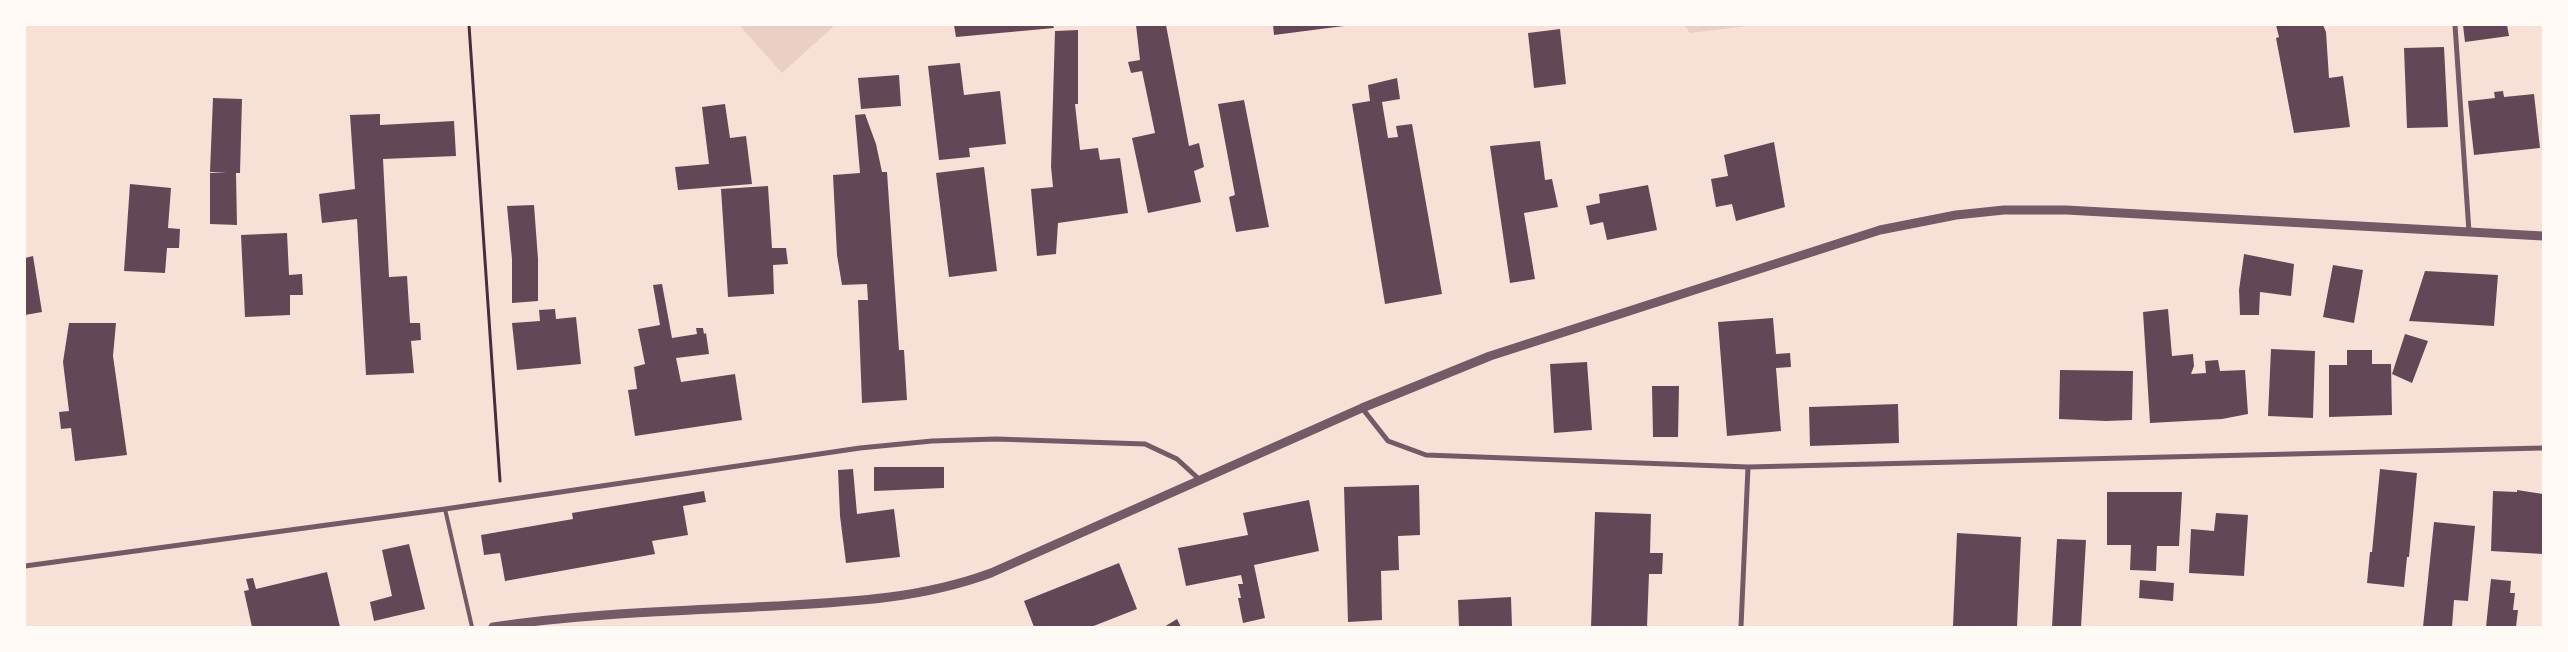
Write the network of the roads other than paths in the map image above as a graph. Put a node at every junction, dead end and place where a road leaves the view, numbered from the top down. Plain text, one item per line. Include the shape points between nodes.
1 (2455, 25) edge
2 (2469, 232) junction
3 (2543, 236) edge
4 (1362, 408) junction
5 (2543, 448) edge
6 (1748, 467) junction
7 (1200, 480) junction
8 (445, 509) junction
9 (25, 566) edge
10 (472, 627) edge
11 (492, 627) edge
12 (1740, 627) edge

1 - 2 street
2 - 3 street
2 - 4 street via 2066,210 1956,214 1880,230 1490,356
4 - 6 street via 1388,441 1426,454
4 - 7 street
5 - 6 street
6 - 12 street
7 - 8 street via 1177,459 1145,444 932,441 860,448
7 - 11 street via 991,573 928,592 843,602 537,620
8 - 9 street
8 - 10 lane

